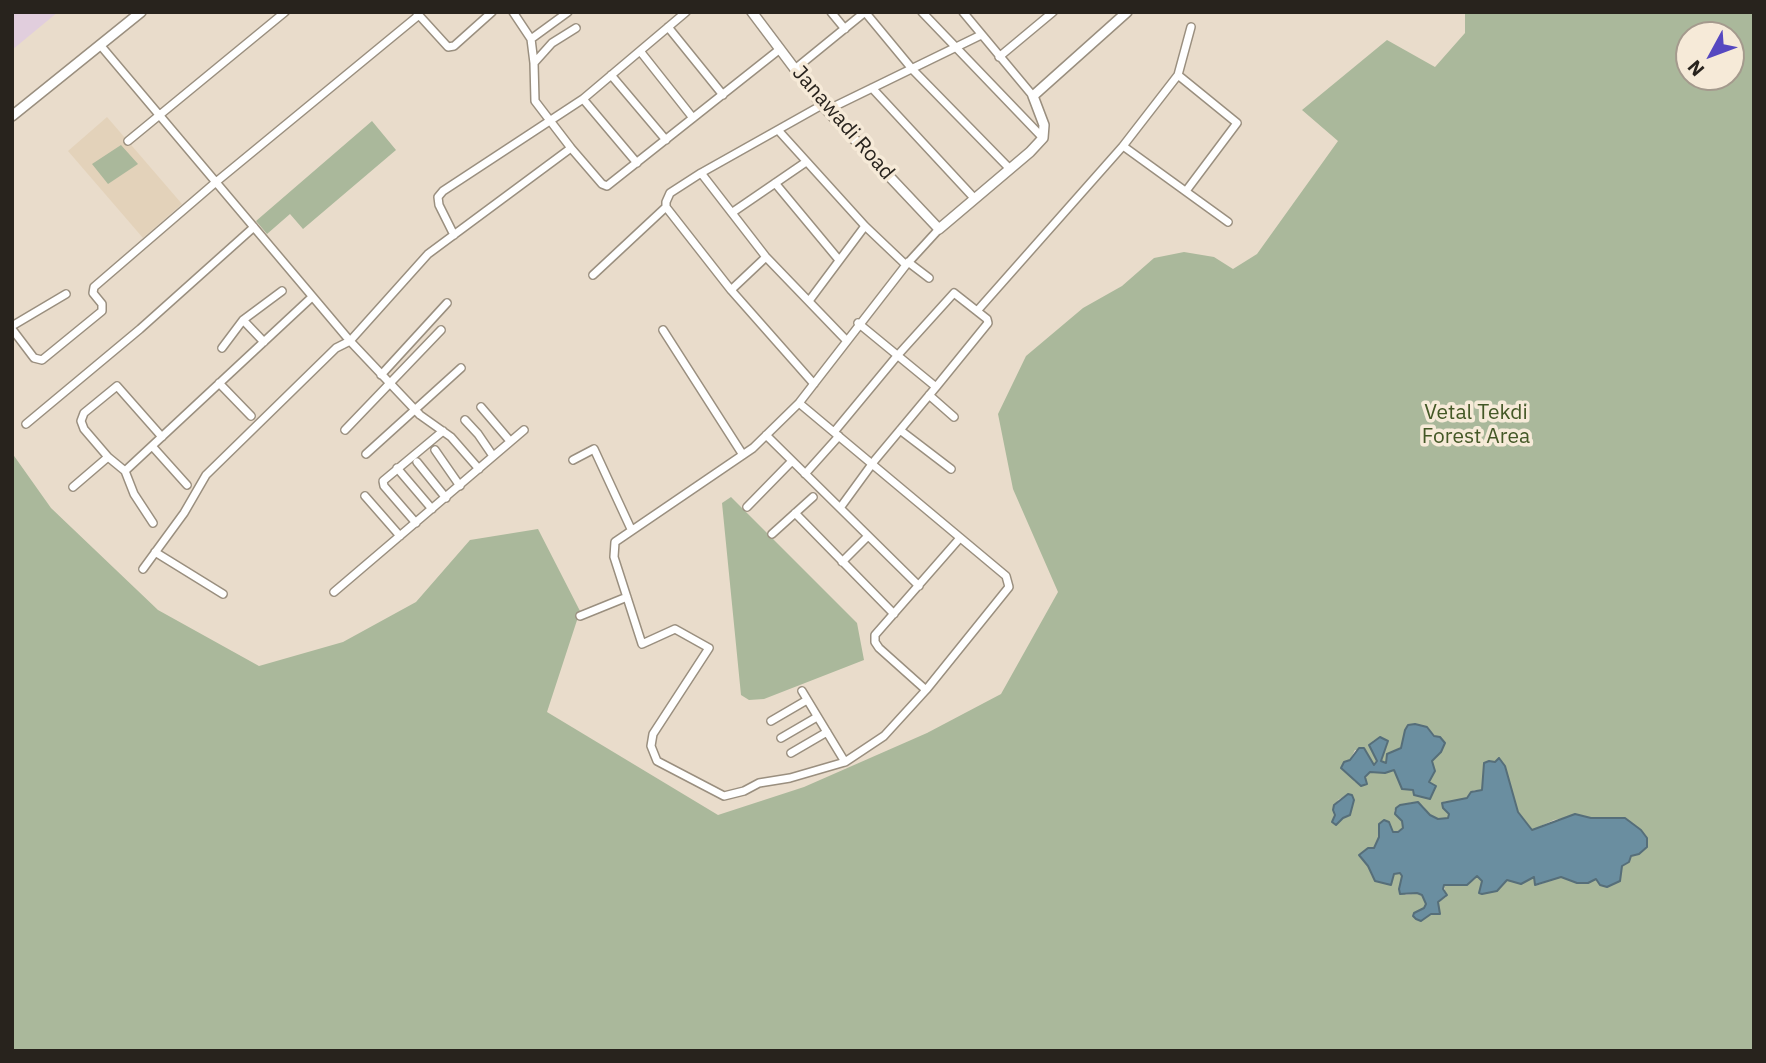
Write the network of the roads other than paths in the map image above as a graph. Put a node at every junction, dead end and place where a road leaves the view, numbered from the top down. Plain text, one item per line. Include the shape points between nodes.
1 (141, 12) edge
2 (285, 12) edge
3 (492, 12) edge
4 (513, 12) edge
5 (568, 12) edge
6 (686, 12) edge
7 (752, 12) edge
8 (831, 12) edge
9 (865, 12) edge
10 (922, 12) edge
11 (974, 12) edge
12 (1053, 12) edge
13 (1127, 12) edge
14 (418, 14) edge
15 (965, 15) edge
16 (576, 27) dead end
17 (668, 27) junction
18 (1191, 27) dead end
19 (845, 29) junction
20 (981, 36) junction
21 (531, 39) junction
22 (101, 46) junction
23 (955, 47) junction
24 (780, 49) junction
25 (640, 51) junction
26 (999, 57) junction
27 (534, 63) junction
28 (795, 69) junction
29 (913, 69) junction
30 (611, 75) junction
31 (1178, 75) junction
32 (872, 88) junction
33 (723, 95) junction
34 (1033, 96) junction
35 (583, 99) junction
36 (825, 108) junction
37 (159, 115) junction
38 (12, 116) edge
39 (694, 118) junction
40 (550, 122) junction
41 (778, 130) junction
42 (1043, 138) junction
43 (666, 140) junction
44 (128, 141) dead end
45 (1123, 146) junction
46 (571, 148) junction
47 (806, 162) junction
48 (637, 163) junction
49 (1010, 169) junction
50 (701, 173) junction
51 (216, 182) junction
52 (775, 183) junction
53 (1186, 191) junction
54 (975, 199) junction
55 (666, 208) junction
56 (733, 212) junction
57 (1228, 222) dead end
58 (865, 226) junction
59 (254, 227) junction
60 (939, 229) junction
61 (454, 234) junction
62 (766, 257) junction
63 (839, 261) junction
64 (907, 263) junction
65 (593, 275) dead end
66 (929, 278) dead end
67 (731, 290) junction
68 (282, 291) dead end
69 (66, 294) dead end
70 (312, 297) junction
71 (809, 301) junction
72 (447, 303) dead end
73 (977, 311) junction
74 (243, 320) junction
75 (858, 323) junction
76 (12, 328) edge
77 (441, 330) dead end
78 (663, 330) dead end
79 (846, 340) junction
80 (350, 341) junction
81 (264, 342) junction
82 (222, 348) dead end
83 (897, 356) junction
84 (461, 368) dead end
85 (382, 375) junction
86 (219, 383) junction
87 (391, 384) junction
88 (814, 384) junction
89 (936, 387) junction
90 (929, 395) junction
91 (799, 403) junction
92 (481, 407) dead end
93 (415, 410) junction
94 (251, 416) dead end
95 (954, 417) dead end
96 (465, 420) dead end
97 (26, 424) dead end
98 (345, 430) dead end
99 (524, 430) dead end
100 (900, 430) junction
101 (443, 431) junction
102 (836, 434) junction
103 (766, 435) junction
104 (162, 437) junction
105 (510, 441) junction
106 (152, 446) junction
107 (435, 450) dead end
108 (366, 454) dead end
109 (743, 455) junction
110 (108, 457) junction
111 (493, 457) junction
112 (573, 460) dead end
113 (792, 461) junction
114 (418, 462) dead end
115 (872, 465) junction
116 (397, 468) junction
117 (479, 469) junction
118 (951, 470) dead end
119 (125, 471) junction
120 (805, 474) junction
121 (187, 485) dead end
122 (460, 486) junction
123 (73, 487) dead end
124 (365, 496) dead end
125 (813, 497) dead end
126 (446, 498) junction
127 (747, 507) dead end
128 (840, 508) junction
129 (432, 509) junction
130 (795, 513) junction
131 (153, 523) dead end
132 (416, 523) junction
133 (631, 529) junction
134 (772, 534) dead end
135 (400, 536) junction
136 (868, 536) junction
137 (960, 538) junction
138 (155, 552) junction
139 (842, 562) junction
140 (143, 569) dead end
141 (919, 586) junction
142 (334, 592) dead end
143 (223, 594) dead end
144 (627, 597) junction
145 (894, 614) junction
146 (580, 616) dead end
147 (926, 690) junction
148 (802, 691) dead end
149 (807, 700) junction
150 (817, 717) junction
151 (771, 721) dead end
152 (827, 733) junction
153 (781, 738) dead end
154 (791, 753) dead end
155 (845, 762) junction

1 - 22 street
2 - 37 street
3 - 14 street via 448,47
4 - 21 street
5 - 21 street
6 - 17 street
7 - 24 street, Janawadi Road
8 - 19 street
9 - 19 street
9 - 29 street
10 - 23 street
11 - 15 street
12 - 26 street
13 - 34 street
14 - 51 street
15 - 20 street
16 - 27 street
17 - 25 street
17 - 33 street
18 - 31 street
19 - 28 street
20 - 23 street
20 - 26 street
21 - 27 street
22 - 37 street
22 - 38 street
23 - 29 street
23 - 42 street
24 - 28 street, Janawadi Road
24 - 33 street
25 - 30 street
25 - 39 street
26 - 34 street
27 - 40 street via 535,101
28 - 36 street, Janawadi Road
29 - 32 street
29 - 49 street
30 - 35 street
30 - 43 street
31 - 45 street
31 - 53 street via 1237,124
32 - 36 street
32 - 54 street
33 - 39 street
34 - 42 street via 1044,125
35 - 40 street
35 - 48 street
36 - 41 street
36 - 60 street, Janawadi Road
37 - 44 street
37 - 51 street
39 - 43 street
40 - 46 street
40 - 61 street via 440,194 439,205
41 - 47 street
41 - 50 street
42 - 49 street
43 - 48 street
45 - 53 street
45 - 73 street
46 - 48 street via 607,186
46 - 61 street
47 - 52 street
47 - 58 street
49 - 54 street
50 - 55 street via 670,193
50 - 56 street
51 - 59 street
51 - 76 street via 94,287 102,311 42,360 34,358
52 - 56 street
52 - 63 street
53 - 57 street
54 - 60 street
55 - 65 street
55 - 67 street
56 - 62 street
58 - 63 street
58 - 64 street
59 - 70 street
59 - 97 street
60 - 64 street
61 - 80 street via 428,254
62 - 67 street
62 - 71 street
63 - 71 street
64 - 66 street
64 - 75 street
67 - 88 street
68 - 74 street
69 - 76 street
70 - 80 street
70 - 81 street
71 - 79 street
72 - 85 street
73 - 83 street via 954,293
73 - 89 street via 988,323
74 - 81 street
74 - 82 street
75 - 79 street
75 - 83 street
77 - 87 street
78 - 109 street
79 - 88 street
80 - 85 street
80 - 138 street via 336,348 206,475
81 - 86 street
83 - 89 street
83 - 102 street
84 - 93 street
85 - 87 street
86 - 94 street
86 - 104 street
87 - 93 street
87 - 98 street
88 - 91 street
89 - 90 street
90 - 95 street
90 - 100 street
91 - 102 street
91 - 103 street
92 - 105 street
93 - 101 street
93 - 108 street
96 - 111 street
99 - 105 street
100 - 115 street
100 - 118 street
101 - 116 street
101 - 117 street
102 - 115 street
102 - 120 street
103 - 109 street
103 - 113 street
104 - 106 street
104 - 110 street via 117,386 84,413 81,421
105 - 111 street
106 - 119 street
106 - 121 street
107 - 122 street
109 - 133 street
110 - 119 street
110 - 123 street
111 - 117 street
112 - 133 street via 594,449
113 - 120 street
113 - 127 street
114 - 126 street
115 - 128 street
115 - 137 street
116 - 129 street
116 - 132 street via 383,484
117 - 122 street
119 - 131 street
120 - 128 street
122 - 126 street
124 - 135 street
125 - 130 street
126 - 129 street
128 - 136 street
129 - 132 street
130 - 134 street
130 - 139 street
132 - 135 street
133 - 144 street via 615,542 613,552
135 - 142 street
136 - 139 street
136 - 141 street
137 - 141 street
137 - 147 street via 1006,576 1009,587
138 - 140 street
138 - 143 street
139 - 145 street
141 - 145 street
144 - 146 street
144 - 155 street via 642,644 675,629 709,648 653,734 651,746 657,761 724,796
145 - 147 street via 878,629 875,642
147 - 155 street via 884,736
148 - 149 street
149 - 150 street
149 - 151 street
150 - 152 street
150 - 153 street
152 - 154 street
152 - 155 street

